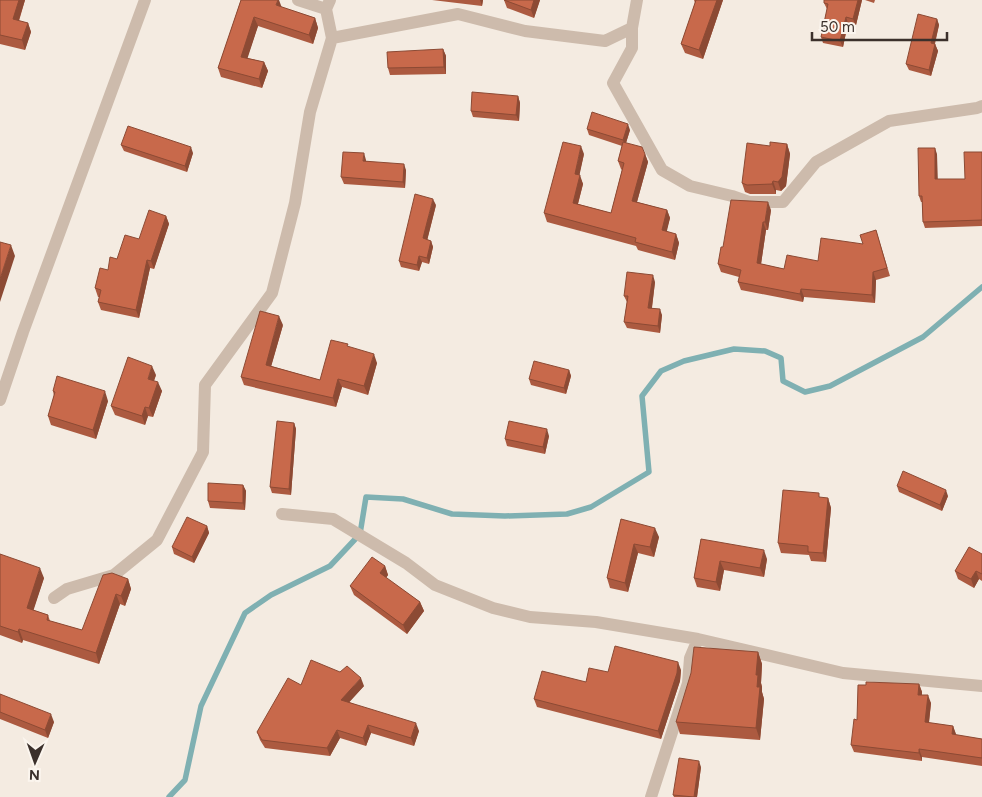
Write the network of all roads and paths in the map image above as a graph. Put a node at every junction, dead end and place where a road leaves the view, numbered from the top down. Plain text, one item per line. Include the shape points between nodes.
1 (145, 0) edge
2 (298, 0) edge
3 (637, 0) edge
4 (328, 5) edge
5 (632, 28) junction
6 (332, 38) junction
7 (982, 106) edge
8 (0, 400) edge
9 (282, 514) dead end
10 (54, 598) dead end
11 (698, 639) junction
12 (982, 686) edge
13 (651, 797) edge

1 - 8 street
2 - 4 street
3 - 5 street
4 - 6 street
5 - 6 street via 605,41 525,31 458,14
5 - 7 street via 632,48 613,83 662,170 690,186 749,202 783,202 816,162 889,121
6 - 10 street via 310,112 295,203 272,293 205,385 203,452 157,540 114,575 66,589
9 - 11 street via 333,519 406,563 435,585 493,608 530,617 596,622
11 - 12 street via 843,673
11 - 13 street via 690,658 688,683

